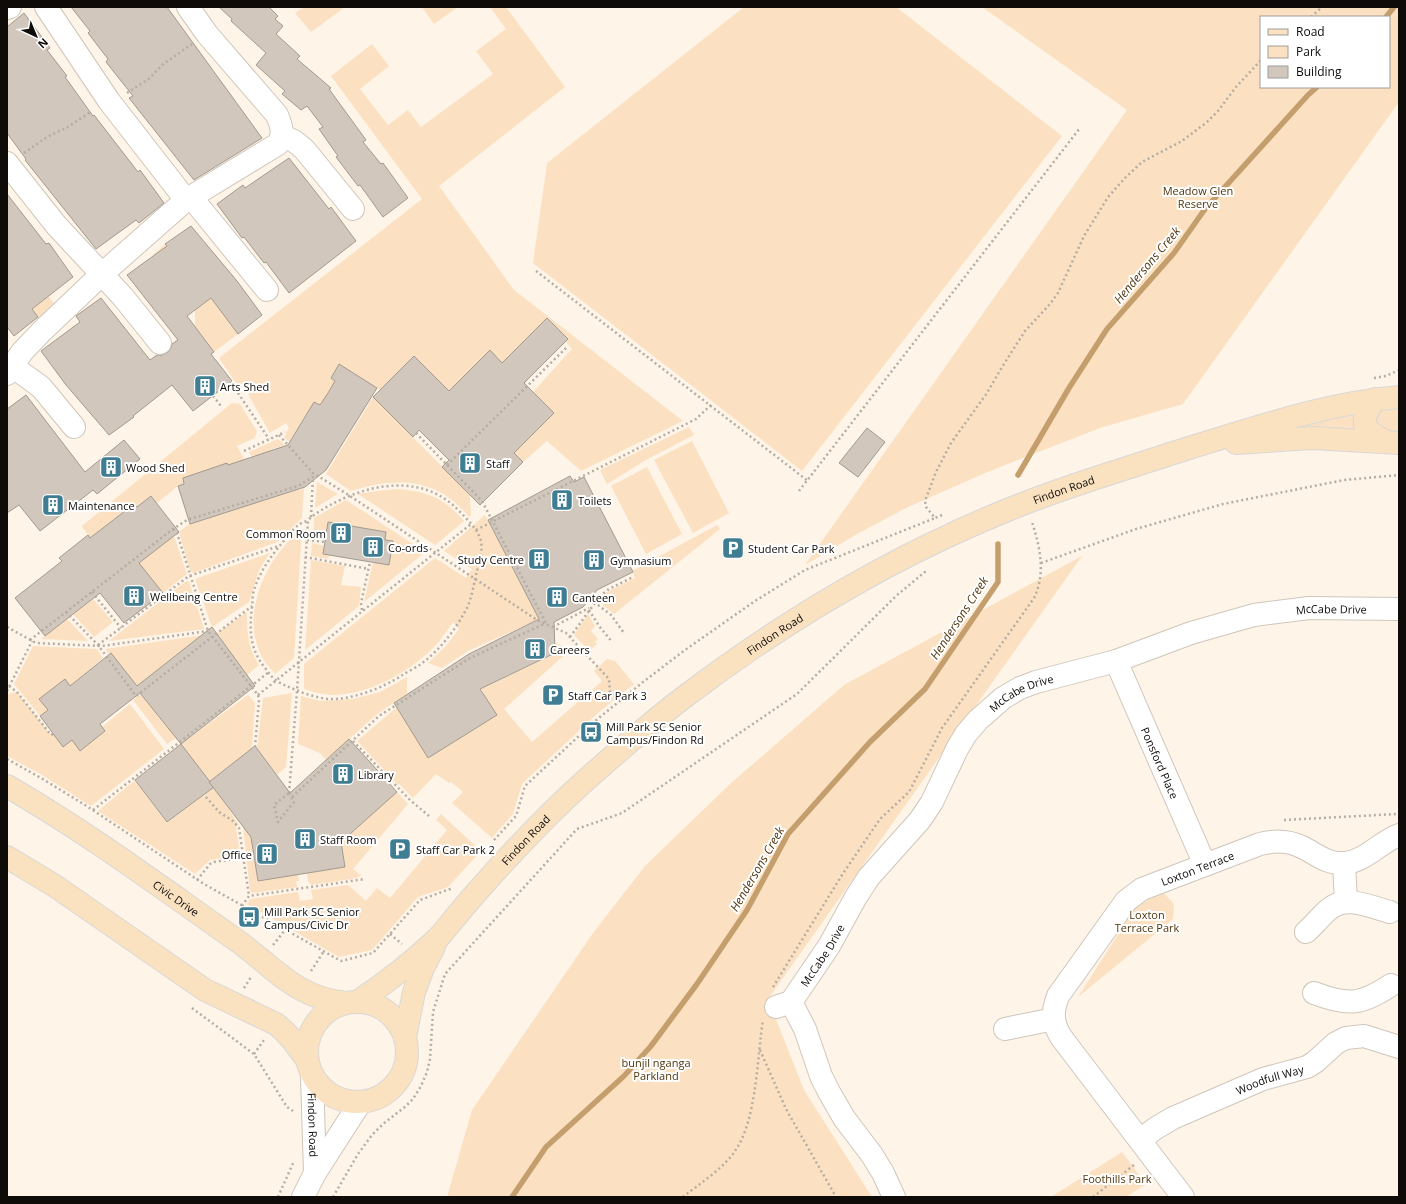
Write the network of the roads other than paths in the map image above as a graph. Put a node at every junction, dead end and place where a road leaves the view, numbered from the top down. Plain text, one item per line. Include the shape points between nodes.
1 (10, 7) edge
2 (46, 7) edge
3 (188, 7) edge
4 (7, 8) edge
5 (282, 136) junction
6 (7, 163) edge
7 (188, 199) junction
8 (353, 209) dead end
9 (102, 274) junction
10 (267, 290) dead end
11 (160, 343) dead end
12 (10, 364) edge
13 (1399, 397) edge
14 (1375, 399) junction
15 (74, 426) dead end
16 (1393, 442) edge
17 (1185, 450) junction
18 (1399, 608) edge
19 (1116, 661) junction
20 (7, 786) edge
21 (1399, 835) edge
22 (7, 857) edge
23 (1344, 864) junction
24 (1205, 865) junction
25 (1346, 902) junction
26 (1390, 912) dead end
27 (1306, 932) dead end
28 (441, 935) junction
29 (1391, 984) dead end
30 (1314, 993) dead end
31 (351, 1002) junction
32 (1353, 1002) junction
33 (1054, 1019) junction
34 (1005, 1029) dead end
35 (1356, 1036) junction
36 (405, 1037) junction
37 (1399, 1047) edge
38 (310, 1068) junction
39 (360, 1102) junction
40 (1135, 1150) junction
41 (315, 1173) junction
42 (303, 1197) edge
43 (894, 1197) edge
44 (1183, 1197) edge

1 - 4 street
2 - 7 street via 109,101
3 - 5 street via 207,34 277,116 281,123
5 - 7 street via 278,144
5 - 8 street via 304,149
6 - 9 street via 56,225
7 - 9 street
7 - 10 street
9 - 11 street
9 - 12 street
12 - 15 street via 41,387
13 - 14 main road, Findon Road
14 - 16 main road via 1366,413 1366,429 1372,435
14 - 17 main road, Findon Road via 1310,412
16 - 17 main road, Findon Road via 1312,438 1238,442
17 - 28 main road, Findon Road via 1099,476 1025,503 960,531 863,580 764,640 680,700 583,782 505,860
18 - 19 street, McCabe Drive via 1309,608 1254,615 1191,633
19 - 24 street, Ponsford Place
19 - 43 street, McCabe Drive via 1020,688 1003,698 978,720 957,749 940,788 920,820 869,877 829,946 784,1004 805,1029 829,1092 844,1118 884,1173
20 - 31 main road, Civic Drive via 99,844 244,945 287,981 319,997
21 - 23 street via 1386,841 1365,857
22 - 38 main road via 55,886 205,990 276,1024 294,1041
23 - 24 street, Loxton Terrace via 1326,860 1292,844 1270,841
23 - 25 street
24 - 33 street, Loxton Terrace via 1142,889 1126,901 1058,996
25 - 26 street
25 - 27 street via 1336,904
28 - 31 main road, Findon Road via 380,986
28 - 36 main road, Findon Road via 423,968 414,992
29 - 32 street via 1362,1000
30 - 32 street via 1332,1000
31 - 36 main road via 372,1004 386,1012 398,1023
31 - 38 main road via 332,1009 320,1018 311,1030 307,1045
32 - 35 street
33 - 34 street
33 - 40 street via 1061,1037
35 - 37 street, Woodfull Way via 1374,1038
35 - 40 street, Woodfull Way via 1336,1043 1307,1067 1263,1080 1174,1118 1156,1128
36 - 39 main road via 406,1065 400,1078 390,1090 376,1099
38 - 39 main road via 321,1088 333,1097 346,1102
38 - 41 street, Findon Road
39 - 41 street, Findon Road
40 - 44 street
41 - 42 street, Findon Road

